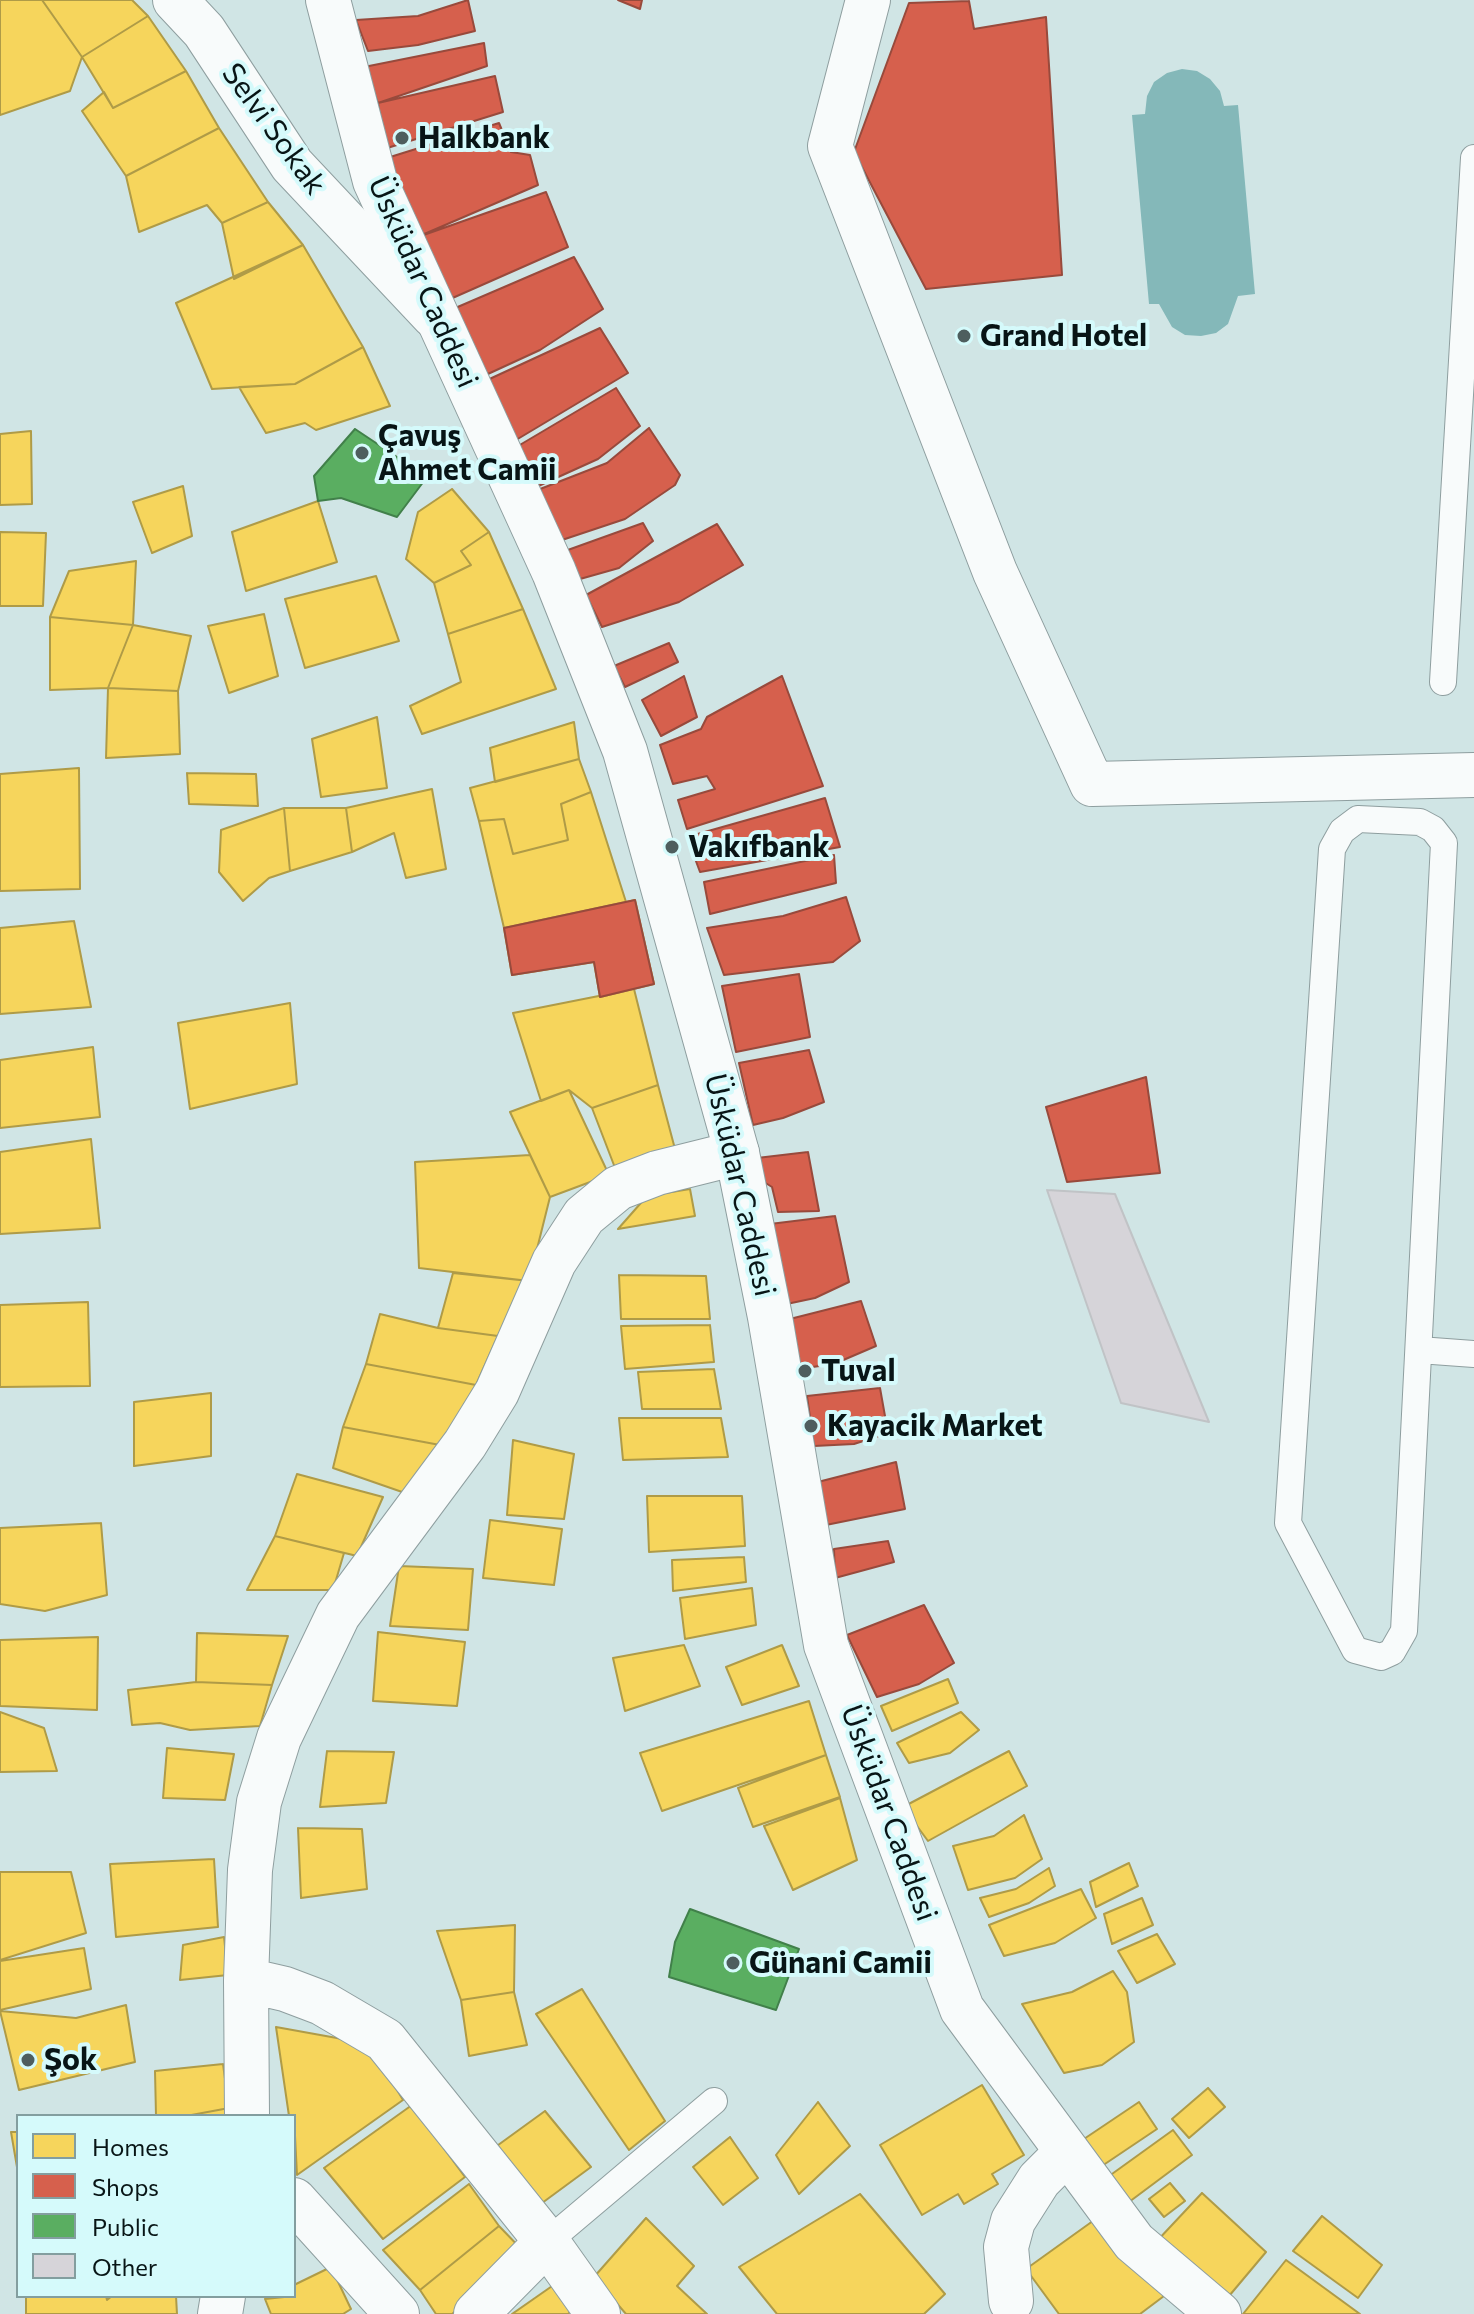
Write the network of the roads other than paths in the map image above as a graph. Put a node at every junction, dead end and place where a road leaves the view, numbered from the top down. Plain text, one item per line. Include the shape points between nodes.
1 (175, 0) edge
2 (328, 0) edge
3 (868, 0) edge
4 (1474, 158) edge
5 (442, 325) junction
6 (1468, 359) edge
7 (1443, 682) dead end
8 (1474, 775) edge
9 (737, 1153) junction
10 (1419, 1350) junction
11 (1474, 1354) edge
12 (246, 1980) junction
13 (714, 2101) dead end
14 (247, 2114) edge
15 (1067, 2152) junction
16 (296, 2202) edge
17 (547, 2242) junction
18 (1008, 2310) edge
19 (397, 2314) edge
20 (476, 2314) edge
21 (598, 2314) edge
22 (1219, 2314) edge

1 - 5 street, Selvi Sokak via 204,31 292,165
2 - 5 street, Üsküdar Caddesi via 375,181
3 - 8 street via 830,146 995,572 1092,784
4 - 6 lane
5 - 9 street, Üsküdar Caddesi via 554,572 625,751
6 - 7 lane
9 - 12 street via 618,1188 584,1216 554,1262 497,1392 465,1444 338,1615 279,1738 259,1802 250,1870
9 - 15 street, Üsküdar Caddesi via 826,1645 962,2009
10 - 10 lane via 1444,843 1420,822 1358,819 1342,831 1332,849 1288,1523 1355,1650 1371,1657 1392,1652 1404,1631
10 - 11 lane
12 - 14 street
12 - 17 street via 322,2003 385,2040
13 - 17 lane
15 - 18 street via 1039,2180 1013,2221 1006,2247
15 - 22 street, Üsküdar Caddesi via 1134,2242
16 - 19 street
17 - 20 street
17 - 21 street

